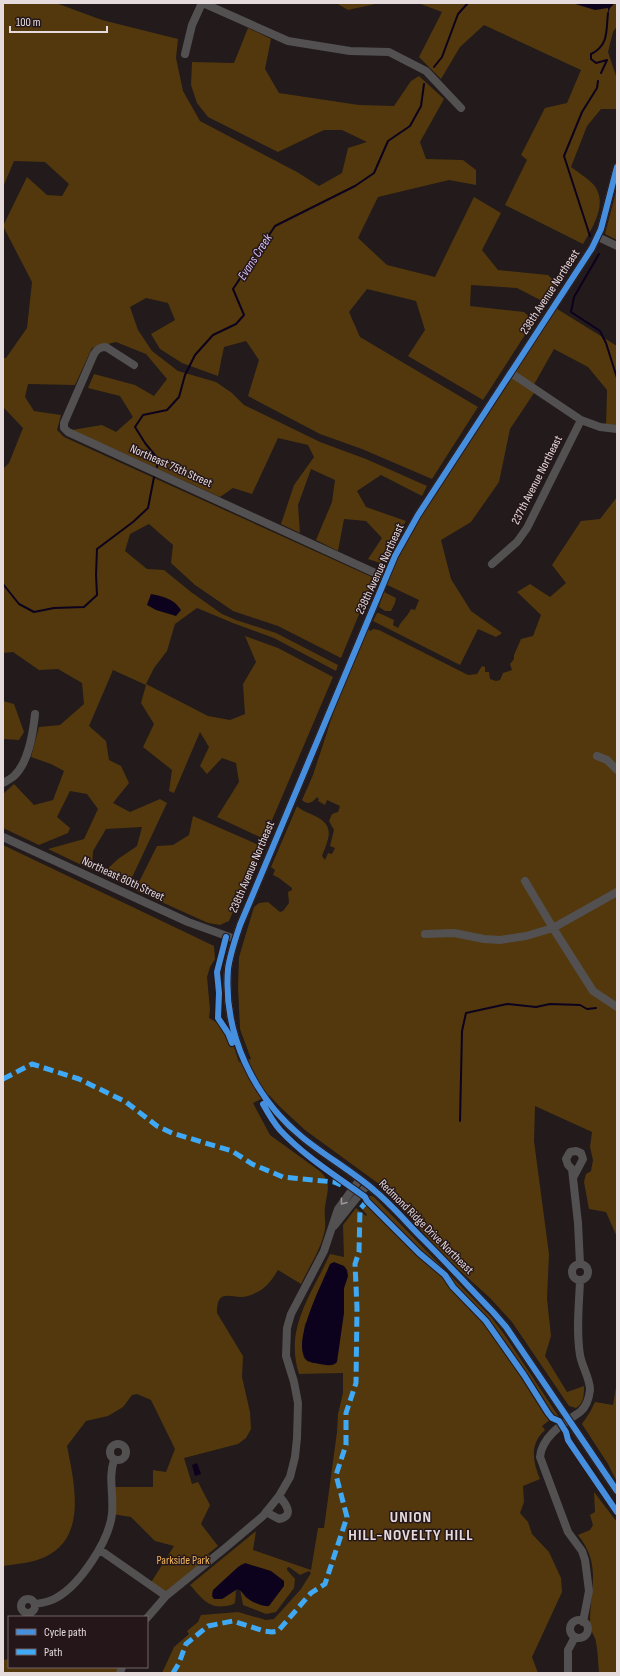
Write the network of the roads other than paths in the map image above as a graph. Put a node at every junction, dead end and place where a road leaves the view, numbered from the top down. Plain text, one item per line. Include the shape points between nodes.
1 (202, 3) edge
2 (185, 54) dead end
3 (461, 108) dead end
4 (617, 167) edge
5 (598, 237) junction
6 (617, 246) edge
7 (134, 365) dead end
8 (511, 373) junction
9 (581, 420) junction
10 (617, 429) edge
11 (492, 564) dead end
12 (386, 578) junction
13 (34, 714) dead end
14 (597, 756) dead end
15 (617, 770) edge
16 (3, 783) edge
17 (3, 837) edge
18 (524, 882) dead end
19 (617, 892) edge
20 (553, 928) junction
21 (425, 934) dead end
22 (235, 939) junction
23 (617, 1007) edge
24 (573, 1178) dead end
25 (360, 1179) junction
26 (367, 1184) junction
27 (332, 1229) junction
28 (569, 1420) junction
29 (114, 1460) dead end
30 (617, 1491) edge
31 (279, 1496) junction
32 (266, 1512) junction
33 (100, 1550) junction
34 (166, 1596) junction
35 (36, 1604) dead end
36 (148, 1617) edge
37 (583, 1622) junction
38 (575, 1637) junction
39 (568, 1673) edge

1 - 2 street via 192,25
1 - 3 street via 288,41 350,51 389,52 426,71
4 - 5 street, 238th Avenue Northeast
5 - 6 street
5 - 8 street, 238th Avenue Northeast
7 - 12 street, Northeast 75th Street via 106,347 97,349 64,428
8 - 9 street
8 - 12 street, 238th Avenue Northeast via 415,520
9 - 10 street via 600,427
9 - 11 street, 237th Avenue Northeast via 527,528 517,542
12 - 22 street, 238th Avenue Northeast
13 - 16 street via 31,743 21,767 14,776
14 - 15 street via 607,760
17 - 22 street, Northeast 80th Street via 188,922
18 - 20 street
19 - 20 street
20 - 21 street via 500,940 484,940 454,933
20 - 23 street via 593,991
22 - 25 street, Redmond Ridge Drive Northeast via 228,986 235,1035 245,1064 279,1116 302,1137
24 - 28 street via 580,1264 574,1266 572,1271 575,1279 580,1281 579,1349 590,1391 585,1408
25 - 26 street, Redmond Ridge Drive Northeast
25 -> 27 street via 338,1209
26 - 27 street
26 - 28 street, Redmond Ridge Drive Northeast via 506,1327
27 - 31 street via 324,1251 291,1314 287,1328 286,1356 298,1403 298,1431 290,1477
28 - 30 street, Redmond Ridge Drive Northeast
28 - 37 street via 549,1436 543,1444 540,1457 568,1532 582,1551 585,1560 589,1591
29 - 33 street via 110,1477 112,1514
31 - 32 street
31 - 32 street via 288,1507 286,1516 279,1519
32 - 34 street
33 - 34 street
33 - 35 street via 70,1588 55,1599
34 - 36 street
37 - 38 street via 587,1626 587,1633 582,1638
37 - 38 street via 577,1621 570,1627
38 - 39 street via 568,1650

